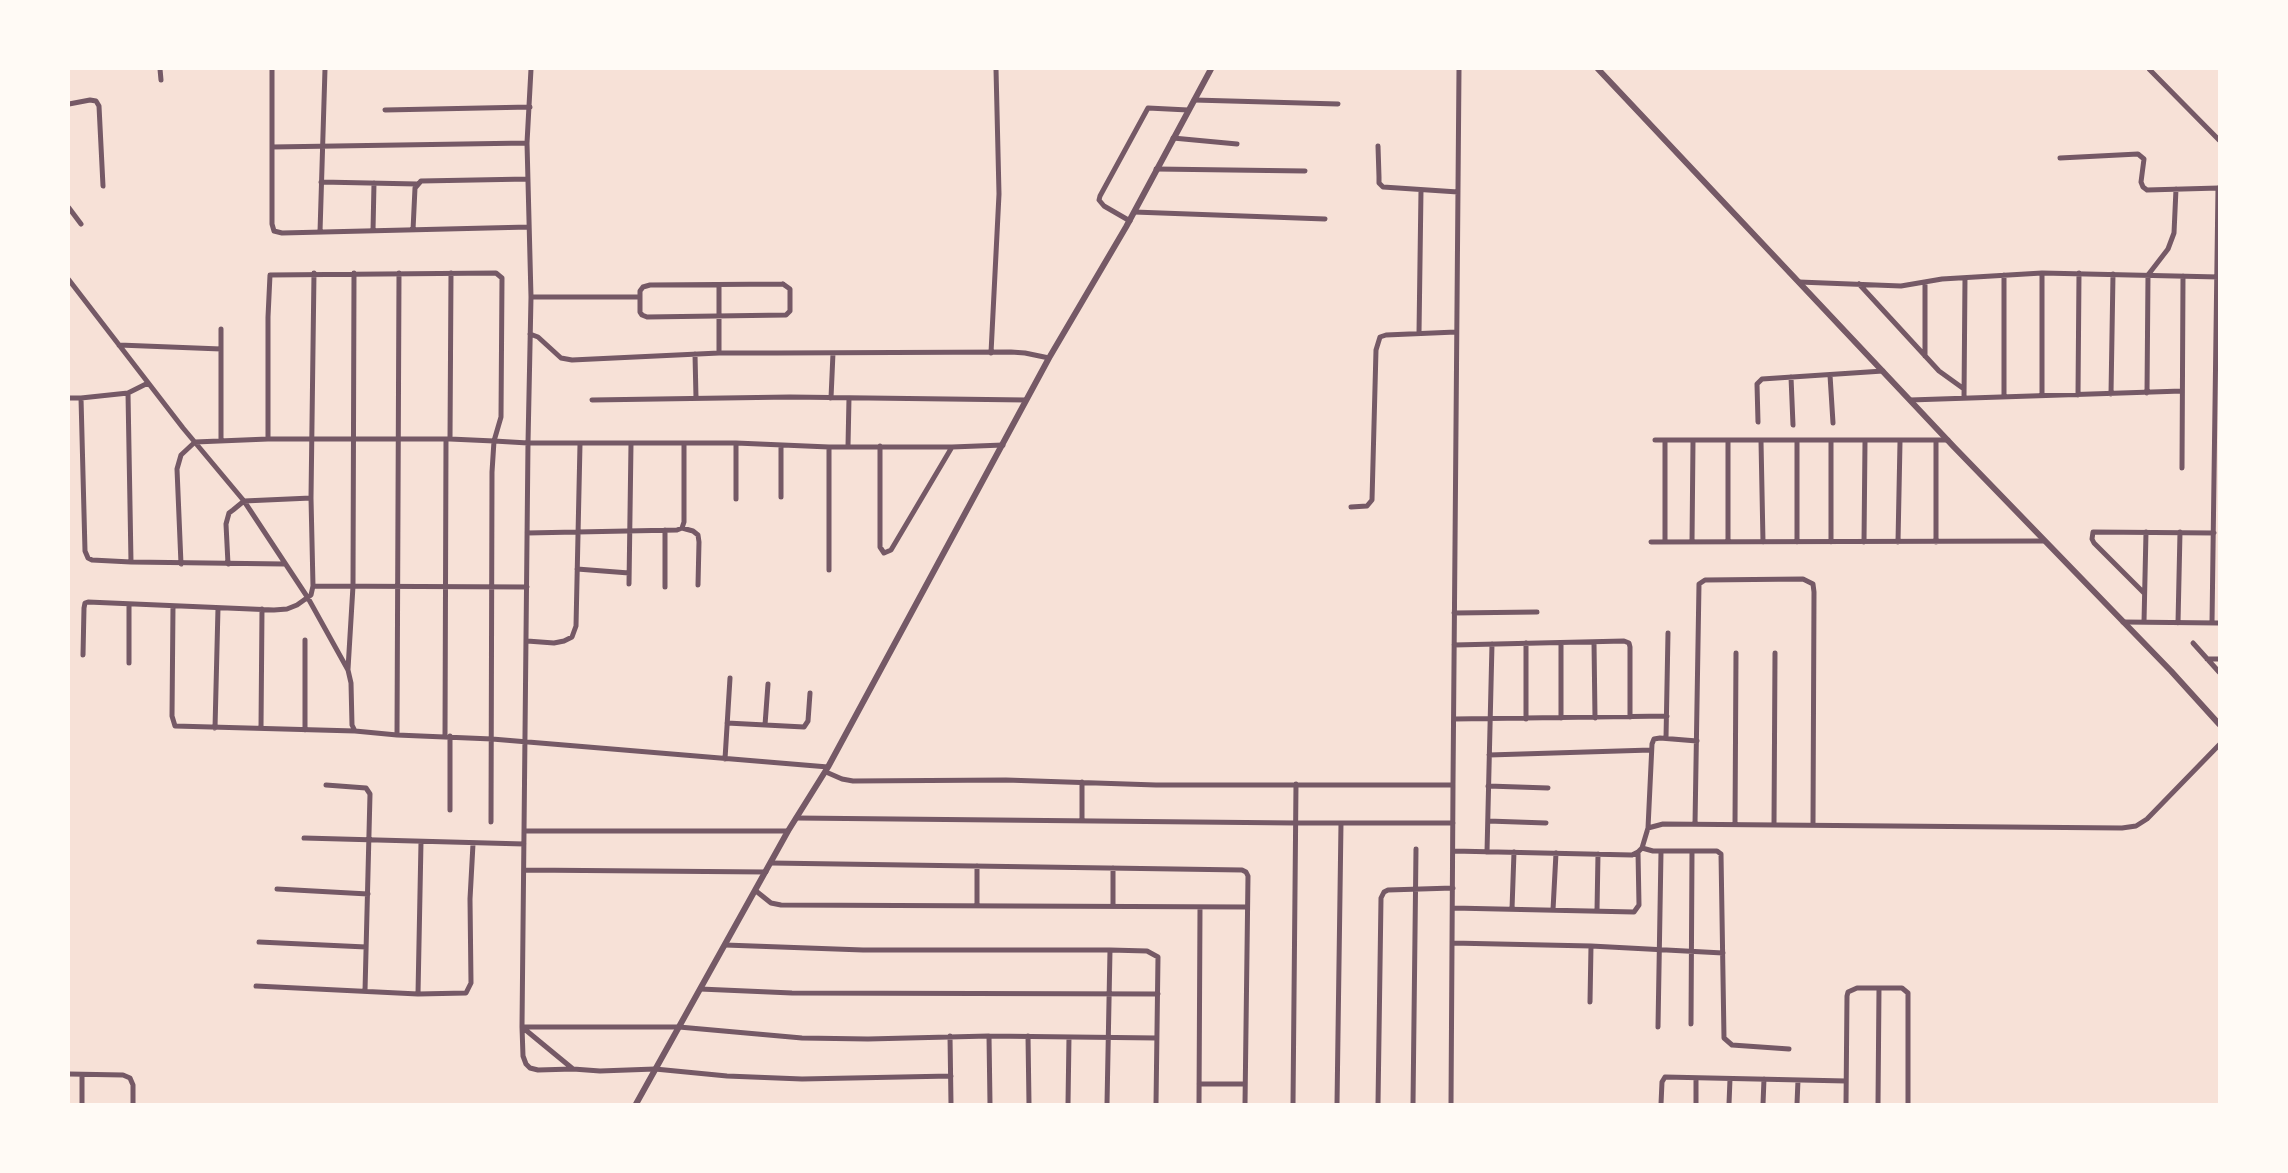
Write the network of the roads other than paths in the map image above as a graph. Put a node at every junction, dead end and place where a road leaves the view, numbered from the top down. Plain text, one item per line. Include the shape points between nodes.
1 (160, 69) edge
2 (272, 69) edge
3 (324, 69) edge
4 (530, 69) edge
5 (996, 69) edge
6 (1210, 69) edge
7 (1459, 69) edge
8 (1598, 69) edge
9 (2149, 69) edge
10 (161, 80) dead end
11 (1194, 100) junction
12 (69, 104) edge
13 (1338, 104) dead end
14 (530, 107) junction
15 (385, 110) dead end
16 (1188, 110) junction
17 (1173, 138) junction
18 (2219, 140) edge
19 (527, 142) junction
20 (1237, 144) dead end
21 (1378, 146) dead end
22 (272, 147) junction
23 (322, 147) junction
24 (2060, 158) dead end
25 (1156, 169) junction
26 (1305, 171) dead end
27 (528, 179) junction
28 (321, 182) junction
29 (374, 183) junction
30 (417, 184) junction
31 (103, 186) dead end
32 (2218, 188) edge
33 (2176, 189) junction
34 (1421, 190) junction
35 (1458, 192) junction
36 (69, 208) edge
37 (1134, 212) junction
38 (1325, 219) dead end
39 (1130, 221) junction
40 (81, 224) dead end
41 (529, 227) junction
42 (413, 230) junction
43 (373, 231) junction
44 (320, 232) junction
45 (2042, 273) junction
46 (2079, 273) junction
47 (314, 274) junction
48 (354, 274) junction
49 (399, 274) junction
50 (450, 274) junction
51 (2113, 274) junction
52 (2004, 275) junction
53 (2148, 275) junction
54 (2182, 276) junction
55 (2218, 277) edge
56 (1965, 278) junction
57 (69, 280) edge
58 (1799, 282) junction
59 (1925, 282) junction
60 (1859, 284) junction
61 (719, 285) junction
62 (639, 296) junction
63 (531, 297) junction
64 (719, 316) junction
65 (221, 329) dead end
66 (1456, 332) junction
67 (1419, 333) junction
68 (530, 334) junction
69 (119, 345) junction
70 (221, 349) junction
71 (719, 353) junction
72 (833, 353) junction
73 (991, 353) junction
74 (695, 354) junction
75 (1925, 356) junction
76 (1049, 358) junction
77 (1883, 371) junction
78 (1830, 375) junction
79 (1791, 377) junction
80 (148, 383) junction
81 (1964, 389) junction
82 (2182, 391) junction
83 (2147, 393) junction
84 (128, 394) junction
85 (2078, 394) junction
86 (2111, 394) junction
87 (2004, 396) junction
88 (2042, 396) junction
89 (69, 398) edge
90 (81, 398) junction
91 (696, 398) junction
92 (831, 398) junction
93 (849, 398) junction
94 (1964, 398) junction
95 (592, 400) dead end
96 (1026, 400) junction
97 (1910, 400) junction
98 (1758, 422) dead end
99 (1832, 423) dead end
100 (1793, 425) dead end
101 (2218, 426) edge
102 (268, 439) junction
103 (312, 439) junction
104 (399, 439) junction
105 (448, 439) junction
106 (352, 440) junction
107 (1655, 440) dead end
108 (1948, 440) junction
109 (221, 441) junction
110 (494, 441) junction
111 (1665, 441) junction
112 (1693, 441) junction
113 (1728, 441) junction
114 (1761, 441) junction
115 (1797, 441) junction
116 (1936, 441) junction
117 (195, 442) junction
118 (1832, 442) junction
119 (1865, 442) junction
120 (1900, 442) junction
121 (528, 443) junction
122 (684, 443) junction
123 (736, 443) junction
124 (580, 444) junction
125 (630, 444) junction
126 (1003, 444) junction
127 (781, 445) junction
128 (829, 446) junction
129 (848, 446) junction
130 (880, 446) junction
131 (952, 447) junction
132 (2182, 468) dead end
133 (781, 497) dead end
134 (310, 498) junction
135 (736, 498) dead end
136 (244, 502) junction
137 (1351, 507) dead end
138 (682, 528) junction
139 (630, 530) junction
140 (665, 530) junction
141 (579, 531) junction
142 (2146, 532) junction
143 (2180, 532) junction
144 (527, 533) junction
145 (2214, 533) junction
146 (2043, 541) junction
147 (1651, 542) dead end
148 (1665, 542) junction
149 (1692, 542) junction
150 (1728, 542) junction
151 (1763, 542) junction
152 (1797, 542) junction
153 (1831, 542) junction
154 (1864, 542) junction
155 (1898, 542) junction
156 (1936, 542) junction
157 (131, 562) junction
158 (181, 564) junction
159 (228, 564) junction
160 (284, 564) junction
161 (578, 569) junction
162 (829, 570) dead end
163 (629, 572) junction
164 (629, 584) dead end
165 (698, 585) dead end
166 (312, 586) junction
167 (353, 586) junction
168 (397, 586) junction
169 (444, 587) junction
170 (492, 587) junction
171 (527, 587) junction
172 (665, 587) dead end
173 (2144, 593) junction
174 (308, 598) junction
175 (129, 604) junction
176 (173, 606) junction
177 (218, 608) junction
178 (262, 609) junction
179 (1536, 612) dead end
180 (1454, 613) junction
181 (2123, 622) junction
182 (2144, 622) junction
183 (2178, 622) junction
184 (2212, 623) junction
185 (2219, 623) edge
186 (1668, 633) dead end
187 (306, 640) dead end
188 (527, 641) junction
189 (1594, 642) junction
190 (1526, 643) junction
191 (1561, 643) junction
192 (2193, 643) dead end
193 (1492, 644) junction
194 (1454, 645) junction
195 (1736, 653) dead end
196 (1775, 653) dead end
197 (83, 654) dead end
198 (2219, 658) edge
199 (2207, 659) junction
200 (130, 663) dead end
201 (348, 670) junction
202 (2219, 672) edge
203 (730, 678) dead end
204 (768, 684) dead end
205 (810, 693) dead end
206 (1666, 716) junction
207 (1630, 717) junction
208 (1561, 718) junction
209 (1595, 718) junction
210 (1454, 719) junction
211 (1491, 719) junction
212 (1526, 719) junction
213 (727, 723) junction
214 (2219, 724) edge
215 (765, 725) junction
216 (215, 728) junction
217 (261, 728) junction
218 (305, 730) junction
219 (355, 731) junction
220 (397, 736) junction
221 (448, 736) junction
222 (1666, 738) junction
223 (492, 739) junction
224 (1696, 741) junction
225 (524, 742) junction
226 (2219, 745) edge
227 (1651, 750) junction
228 (1489, 755) junction
229 (725, 759) junction
230 (827, 770) junction
231 (1082, 782) junction
232 (1296, 784) junction
233 (326, 785) dead end
234 (1453, 785) junction
235 (1488, 786) junction
236 (1548, 788) dead end
237 (450, 810) dead end
238 (796, 818) junction
239 (1082, 821) junction
240 (1488, 821) junction
241 (491, 822) dead end
242 (1295, 823) junction
243 (1341, 823) junction
244 (1453, 823) junction
245 (1546, 823) dead end
246 (1695, 824) junction
247 (1735, 824) junction
248 (1774, 824) junction
249 (1812, 824) junction
250 (1648, 828) junction
251 (524, 831) junction
252 (788, 831) junction
253 (304, 838) dead end
254 (369, 841) junction
255 (421, 842) junction
256 (473, 844) junction
257 (524, 844) junction
258 (1416, 849) dead end
259 (1640, 850) junction
260 (1453, 851) junction
261 (1692, 851) junction
262 (1487, 852) junction
263 (1514, 852) junction
264 (1661, 852) junction
265 (1556, 853) junction
266 (1598, 854) junction
267 (771, 864) junction
268 (977, 866) junction
269 (1113, 868) junction
270 (524, 870) junction
271 (766, 872) junction
272 (1453, 888) junction
273 (277, 889) dead end
274 (1415, 890) junction
275 (756, 891) junction
276 (368, 894) junction
277 (1113, 905) junction
278 (977, 906) junction
279 (1200, 907) junction
280 (1246, 908) junction
281 (1453, 908) junction
282 (1512, 909) junction
283 (1554, 910) junction
284 (1597, 912) junction
285 (259, 942) dead end
286 (1452, 943) junction
287 (725, 945) junction
288 (1591, 946) junction
289 (366, 947) junction
290 (1110, 950) junction
291 (1659, 951) junction
292 (1691, 952) junction
293 (1723, 953) junction
294 (256, 986) dead end
295 (1880, 988) junction
296 (700, 990) junction
297 (365, 991) junction
298 (418, 994) junction
299 (1110, 994) junction
300 (1158, 994) junction
301 (1590, 1002) dead end
302 (1691, 1024) dead end
303 (522, 1027) junction
304 (679, 1027) junction
305 (1658, 1027) dead end
306 (950, 1036) junction
307 (989, 1036) junction
308 (1028, 1036) junction
309 (1069, 1036) junction
310 (1109, 1036) junction
311 (1157, 1038) junction
312 (1789, 1049) dead end
313 (573, 1069) junction
314 (655, 1069) junction
315 (69, 1074) edge
316 (82, 1075) junction
317 (951, 1076) junction
318 (1696, 1078) junction
319 (1730, 1079) junction
320 (1764, 1079) junction
321 (1798, 1080) junction
322 (1846, 1081) junction
323 (1199, 1084) junction
324 (1245, 1084) junction
325 (82, 1104) edge
326 (133, 1104) edge
327 (636, 1104) edge
328 (951, 1104) edge
329 (990, 1104) edge
330 (1029, 1104) edge
331 (1068, 1104) edge
332 (1107, 1104) edge
333 (1156, 1104) edge
334 (1199, 1104) edge
335 (1245, 1104) edge
336 (1293, 1104) edge
337 (1337, 1104) edge
338 (1378, 1104) edge
339 (1413, 1104) edge
340 (1451, 1104) edge
341 (1661, 1104) edge
342 (1696, 1104) edge
343 (1729, 1104) edge
344 (1763, 1104) edge
345 (1797, 1104) edge
346 (1846, 1104) edge
347 (1878, 1104) edge
348 (1908, 1104) edge

1 - 10 street
2 - 22 street
3 - 23 street
4 - 14 street
5 - 73 street via 999,194
6 - 11 street
7 - 35 street
8 - 58 street
9 - 18 street
11 - 13 street
11 - 16 street
12 - 31 street via 90,100 99,106
14 - 15 street
14 - 19 street
16 - 17 street
16 - 39 street via 1148,108 1100,196 1104,206
17 - 20 street
17 - 25 street
19 - 23 street
19 - 27 street
21 - 34 street via 1379,183 1383,187
22 - 23 street
22 - 44 street via 274,231
23 - 28 street
24 - 33 street via 2142,156 2142,187 2147,190
25 - 26 street
25 - 37 street
27 - 30 street via 422,181
27 - 41 street
28 - 29 street
28 - 44 street
29 - 30 street
29 - 43 street
30 - 42 street
32 - 33 street
32 - 55 street
33 - 53 street via 2174,233 2168,249
34 - 35 street
34 - 67 street
35 - 66 street
36 - 40 street
37 - 38 street
37 - 39 street
39 - 76 street
41 - 42 street
41 - 63 street
42 - 43 street
43 - 44 street
45 - 46 street
45 - 52 street
45 - 88 street
46 - 51 street
46 - 85 street
47 - 48 street
47 - 102 street via 274,274 269,278
47 - 103 street
48 - 49 street
48 - 106 street
49 - 50 street
49 - 104 street
50 - 105 street
50 - 110 street via 496,274 502,278 501,416
51 - 53 street
51 - 86 street
52 - 56 street
52 - 87 street
53 - 54 street
53 - 83 street
54 - 55 street
54 - 82 street
55 - 101 street
56 - 59 street
56 - 81 street
57 - 69 street
58 - 60 street
58 - 77 street
59 - 60 street via 1901,286
59 - 75 street
60 - 75 street
61 - 62 street via 650,285 643,287
61 - 64 street
61 - 64 street via 784,284 790,289 790,311 786,315
62 - 63 street
62 - 64 street via 642,316
63 - 68 street
64 - 71 street
65 - 70 street
66 - 67 street
66 - 180 street
67 - 137 street via 1386,335 1377,342 1372,500 1368,506
68 - 74 street via 538,337 561,358 572,360
68 - 121 street
69 - 70 street
69 - 80 street
70 - 109 street
71 - 72 street
71 - 74 street
72 - 73 street
72 - 92 street
73 - 76 street via 1025,353
74 - 91 street
75 - 81 street
76 - 96 street
77 - 78 street
77 - 97 street
78 - 79 street
78 - 99 street
79 - 98 street via 1759,381
79 - 100 street
80 - 84 street
80 - 117 street
81 - 94 street
82 - 83 street
82 - 132 street
83 - 86 street
84 - 90 street
84 - 157 street
85 - 86 street
85 - 88 street
87 - 88 street
87 - 94 street
89 - 90 street
90 - 157 street via 86,555 92,560
91 - 92 street
91 - 95 street
92 - 93 street
93 - 96 street
93 - 129 street
94 - 97 street
96 - 126 street
97 - 108 street
101 - 145 street
102 - 103 street
102 - 109 street
103 - 106 street
103 - 134 street
104 - 105 street
104 - 106 street
104 - 168 street
105 - 110 street
105 - 169 street
106 - 167 street
107 - 111 street
108 - 116 street
108 - 146 street
109 - 117 street
110 - 121 street
110 - 170 street
111 - 112 street
111 - 148 street
112 - 113 street
112 - 149 street
113 - 114 street
113 - 150 street
114 - 115 street
114 - 151 street
115 - 118 street
115 - 152 street
116 - 120 street
116 - 156 street
117 - 136 street
117 - 158 street via 178,461
118 - 119 street
118 - 153 street
119 - 120 street
119 - 154 street
120 - 155 street
121 - 124 street
121 - 144 street
122 - 123 street
122 - 125 street
122 - 138 street
123 - 127 street
123 - 135 street
124 - 125 street
124 - 141 street
125 - 139 street
126 - 131 street
126 - 230 street
127 - 128 street
127 - 133 street
128 - 129 street
128 - 162 street
129 - 130 street
130 - 131 street
130 - 131 street via 880,547 884,552 891,550
134 - 136 street
134 - 166 street
136 - 159 street via 227,518
136 - 160 street
138 - 140 street
138 - 165 street via 698,535
139 - 140 street
139 - 141 street
139 - 163 street
140 - 172 street
141 - 144 street
141 - 161 street
142 - 143 street
142 - 173 street
142 - 173 street via 2097,531 2092,535 2094,543
143 - 145 street
143 - 183 street
144 - 171 street
145 - 184 street
146 - 156 street
146 - 181 street
147 - 148 street
148 - 149 street
149 - 150 street
150 - 151 street
151 - 152 street
152 - 153 street
153 - 154 street
154 - 155 street
155 - 156 street
157 - 158 street
158 - 159 street
159 - 160 street
160 - 174 street
161 - 163 street
161 - 188 street via 576,626 572,637 554,643
163 - 164 street
166 - 167 street
166 - 174 street
167 - 168 street
167 - 201 street
168 - 169 street
168 - 220 street
169 - 170 street
169 - 221 street
170 - 171 street
170 - 223 street
171 - 188 street
173 - 182 street
174 - 178 street via 287,609
174 - 201 street
175 - 176 street
175 - 197 street via 85,603
175 - 200 street
176 - 177 street
176 - 216 street via 172,722 180,728
177 - 178 street
177 - 216 street
178 - 217 street
179 - 180 street
180 - 194 street
181 - 182 street
181 - 214 street
182 - 183 street
183 - 184 street
184 - 185 street
186 - 206 street
187 - 218 street
188 - 225 street
189 - 191 street
189 - 207 street via 1624,641 1630,647
189 - 209 street
190 - 191 street
190 - 193 street
190 - 212 street
191 - 208 street
192 - 199 street
193 - 194 street
193 - 211 street
194 - 210 street
195 - 247 street
196 - 248 street
198 - 199 street
199 - 202 street
201 - 219 street
203 - 213 street
204 - 215 street
205 - 215 street via 808,721 804,727
206 - 207 street
206 - 222 street
207 - 209 street
208 - 209 street
208 - 212 street
210 - 211 street
210 - 234 street
211 - 212 street
211 - 228 street
213 - 215 street
213 - 229 street
216 - 217 street
217 - 218 street
218 - 219 street
219 - 220 street
220 - 221 street
221 - 223 street
221 - 237 street
222 - 224 street
222 - 227 street via 1654,739
223 - 225 street
223 - 241 street
224 - 246 street
224 - 249 street via 1698,584 1705,580 1808,581 1813,584
225 - 229 street
225 - 251 street
226 - 249 street via 2136,826
227 - 228 street
227 - 250 street
228 - 235 street
229 - 230 street
230 - 231 street via 842,780 853,782
230 - 238 street
231 - 232 street
231 - 239 street
232 - 234 street
232 - 242 street
233 - 254 street via 369,790
234 - 244 street
235 - 236 street
235 - 240 street
238 - 239 street
238 - 252 street
239 - 242 street
240 - 245 street
240 - 262 street
242 - 243 street
242 - 336 street
243 - 244 street
243 - 337 street
244 - 260 street
246 - 247 street
246 - 250 street via 1663,824
247 - 248 street
248 - 249 street
250 - 259 street
251 - 252 street
251 - 257 street
252 - 267 street
253 - 254 street
254 - 255 street
254 - 276 street
255 - 256 street
255 - 298 street
256 - 257 street
256 - 298 street via 469,989 459,994
257 - 270 street
258 - 274 street
259 - 264 street
259 - 266 street via 1632,855
259 - 284 street via 1637,909
260 - 262 street
260 - 272 street
261 - 264 street
261 - 292 street
261 - 293 street via 1722,854
262 - 263 street
263 - 265 street
263 - 282 street
264 - 291 street
265 - 266 street
265 - 283 street
266 - 284 street
267 - 268 street
267 - 271 street
268 - 269 street
268 - 278 street
269 - 277 street
269 - 280 street via 1242,870 1248,876
270 - 271 street
270 - 303 street
271 - 275 street
272 - 274 street
272 - 281 street
273 - 276 street
274 - 338 street via 1388,890 1381,898
274 - 339 street
275 - 278 street via 771,903 781,905
275 - 287 street
276 - 289 street
277 - 278 street
277 - 279 street
279 - 280 street
279 - 323 street
280 - 324 street
281 - 282 street
281 - 286 street
282 - 283 street
283 - 284 street
285 - 289 street
286 - 288 street
286 - 340 street
287 - 290 street via 863,950
287 - 296 street
288 - 291 street
288 - 301 street
289 - 297 street
290 - 299 street
290 - 300 street via 1153,953 1158,957
291 - 292 street
291 - 305 street
292 - 293 street
292 - 302 street
293 - 312 street via 1724,1038 1732,1045
294 - 297 street
295 - 322 street via 1857,988 1848,992
295 - 347 street
295 - 348 street via 1902,988 1908,993
296 - 299 street
296 - 304 street
297 - 298 street
299 - 300 street
299 - 310 street
300 - 311 street
303 - 304 street
303 - 313 street
303 - 313 street via 523,1056 530,1068
304 - 306 street via 802,1038
304 - 314 street
306 - 307 street
306 - 317 street
307 - 308 street
307 - 329 street
308 - 309 street
308 - 330 street
309 - 310 street
309 - 331 street
310 - 311 street
310 - 332 street
311 - 333 street
313 - 314 street
314 - 317 street via 802,1079
314 - 327 street
315 - 316 street
316 - 325 street
316 - 326 street via 123,1075 130,1078
317 - 328 street
318 - 319 street
318 - 341 street via 1663,1079
318 - 342 street
319 - 320 street
319 - 343 street
320 - 321 street
320 - 344 street
321 - 322 street
321 - 345 street
322 - 346 street
323 - 324 street
323 - 334 street
324 - 335 street

